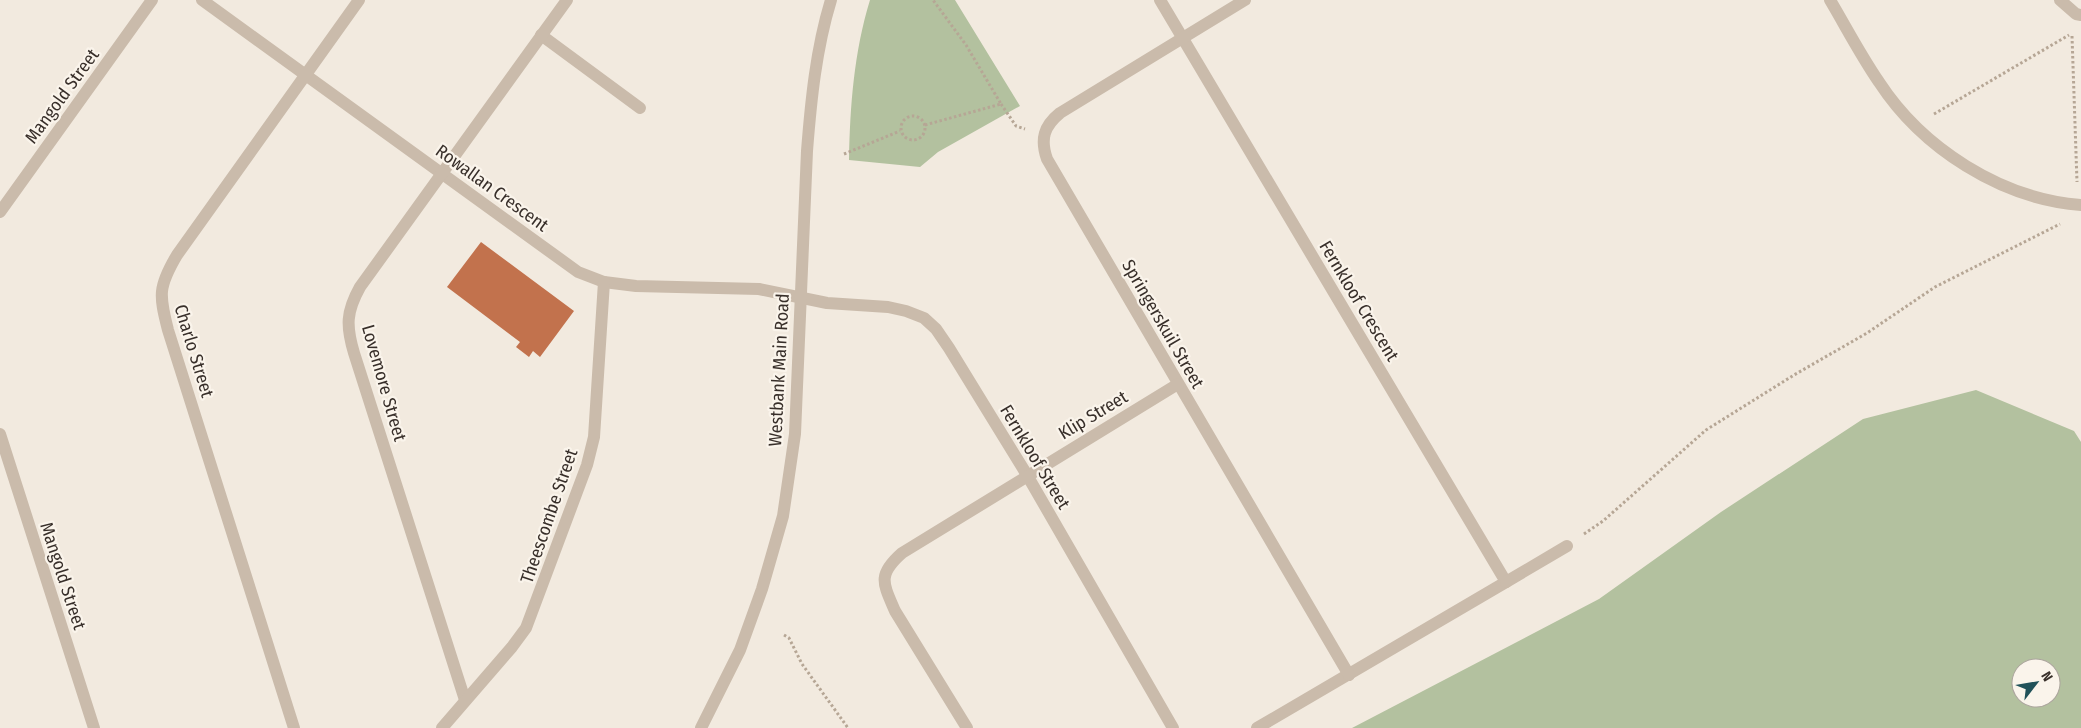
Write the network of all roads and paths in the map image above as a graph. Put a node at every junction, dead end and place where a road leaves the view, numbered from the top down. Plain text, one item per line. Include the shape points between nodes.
1 (152, 0) edge
2 (202, 0) edge
3 (359, 0) edge
4 (567, 0) edge
5 (831, 0) edge
6 (933, 0) edge
7 (1160, 0) edge
8 (1245, 0) edge
9 (1830, 0) edge
10 (2060, 0) edge
11 (2081, 15) edge
12 (541, 35) junction
13 (1182, 38) junction
14 (305, 75) junction
15 (1001, 104) junction
16 (640, 108) dead end
17 (925, 125) junction
18 (1919, 130) junction
19 (900, 131) junction
20 (1043, 135) junction
21 (844, 154) dead end
22 (443, 174) junction
23 (2077, 205) edge
24 (0, 212) edge
25 (604, 282) junction
26 (800, 297) junction
27 (1178, 384) junction
28 (0, 434) edge
29 (1027, 475) junction
30 (1567, 546) joint
31 (1506, 582) junction
32 (784, 636) dead end
33 (1350, 675) junction
34 (465, 700) junction
35 (94, 728) edge
36 (294, 728) edge
37 (442, 728) edge
38 (701, 728) edge
39 (848, 728) edge
40 (967, 728) edge
41 (1173, 728) edge
42 (1257, 728) edge

1 - 24 street, Mangold Street
2 - 14 street, Rowallan Crescent
3 - 14 street, Charlo Street
4 - 12 street, Lovemore Street
5 - 26 street, Westbank Main Road via 811,104
6 - 15 path via 966,45
7 - 13 street, Fernkloof Crescent
8 - 13 street
9 - 18 street via 1879,83
10 - 11 street
12 - 16 street
12 - 22 street, Lovemore Street
13 - 20 street via 1060,113
13 - 31 street, Fernkloof Crescent
14 - 22 street, Rowallan Crescent
14 - 36 street, Charlo Street via 177,255 167,272 161,302
15 - 17 path
15 - 20 path via 1016,126
17 - 19 path via 924,133 912,141
17 - 19 path via 921,118 913,115 901,123
18 - 23 street via 1963,164 1987,177 2015,190
18 - 23 path via 1933,114 2072,33
19 - 21 path
20 - 27 street, Springerskuil Street via 1047,159
22 - 25 street, Rowallan Crescent via 578,272
22 - 34 street, Lovemore Street via 360,287 351,302 347,321 354,353
23 - 30 path via 2059,226 1935,287 1867,334 1706,430 1603,520
25 - 26 street, Rowallan Crescent via 636,286 759,289
25 - 34 street, Theescombe Street via 594,437 587,466 526,628
26 - 29 street, Fernkloof Street via 827,303 906,310 924,318 949,348
26 - 38 street, Westbank Main Road via 795,434 783,516 740,650
27 - 29 street, Klip Street
27 - 33 street, Springerskuil Street
28 - 35 street, Mangold Street
29 - 40 street, Klip Street via 902,553 890,563 884,575 894,611
29 - 41 street, Fernkloof Street
30 - 31 street
31 - 33 street
32 - 39 path via 789,638 802,664
33 - 42 street
34 - 37 street, Theescombe Street

